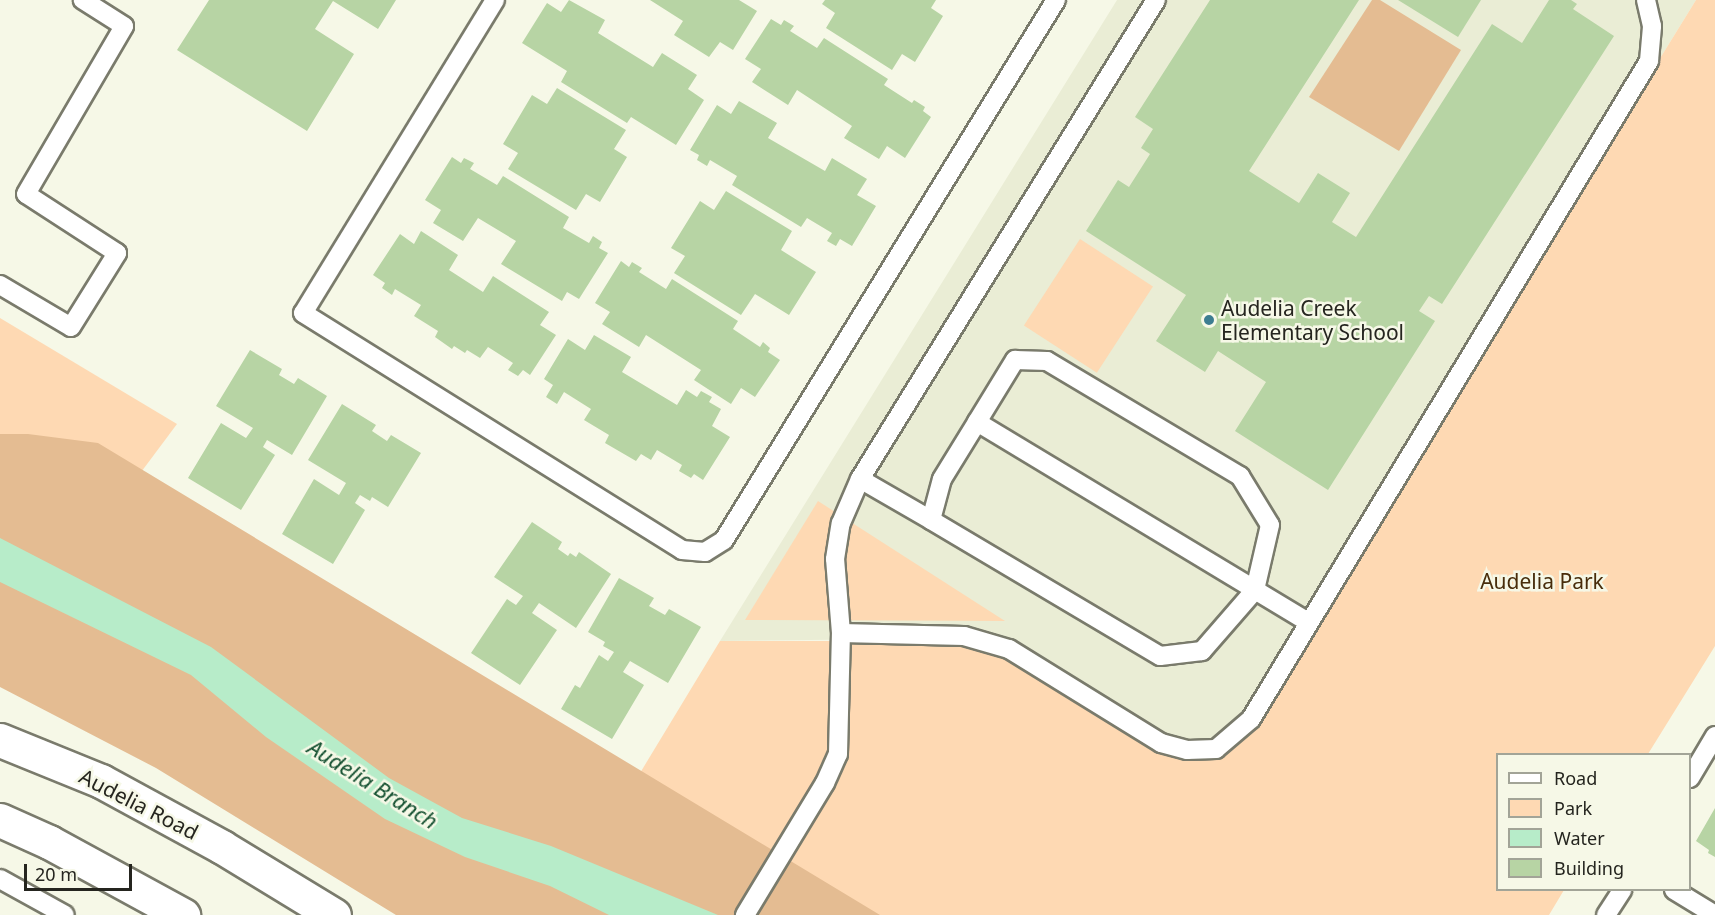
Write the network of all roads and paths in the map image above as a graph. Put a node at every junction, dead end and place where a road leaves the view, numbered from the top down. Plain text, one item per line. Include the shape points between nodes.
1 (83, 0) edge
2 (495, 0) edge
3 (1056, 0) edge
4 (1156, 0) edge
5 (1646, 0) edge
6 (0, 285) edge
7 (977, 422) junction
8 (860, 479) junction
9 (931, 520) junction
10 (1255, 590) junction
11 (1308, 622) junction
12 (841, 633) junction
13 (1715, 736) edge
14 (0, 740) edge
15 (1691, 775) edge
16 (0, 820) edge
17 (0, 879) edge
18 (1621, 891) edge
19 (1676, 891) edge
20 (65, 915) edge
21 (183, 915) edge
22 (334, 915) edge
23 (745, 915) edge
24 (1606, 915) edge
25 (1715, 915) edge

1 - 6 lane via 124,26 26,194 117,253 71,327
2 - 3 lane via 303,313 682,550 705,552 724,540
4 - 8 lane
5 - 11 lane via 1653,26 1649,61
7 - 9 lane via 942,478
7 - 10 lane
7 - 10 lane via 1015,360 1047,361 1240,477 1270,525
8 - 9 lane
8 - 12 lane via 841,523 835,559
9 - 10 lane via 1160,657 1202,651
10 - 11 lane
11 - 12 lane via 1251,719 1216,749 1187,750 1161,743 1009,649 964,636
12 - 23 lane via 838,754 825,783
13 - 15 lane
14 - 22 main road, Audelia Road via 101,781 222,847
16 - 21 main road via 49,842
17 - 20 lane
18 - 24 lane
19 - 25 lane

